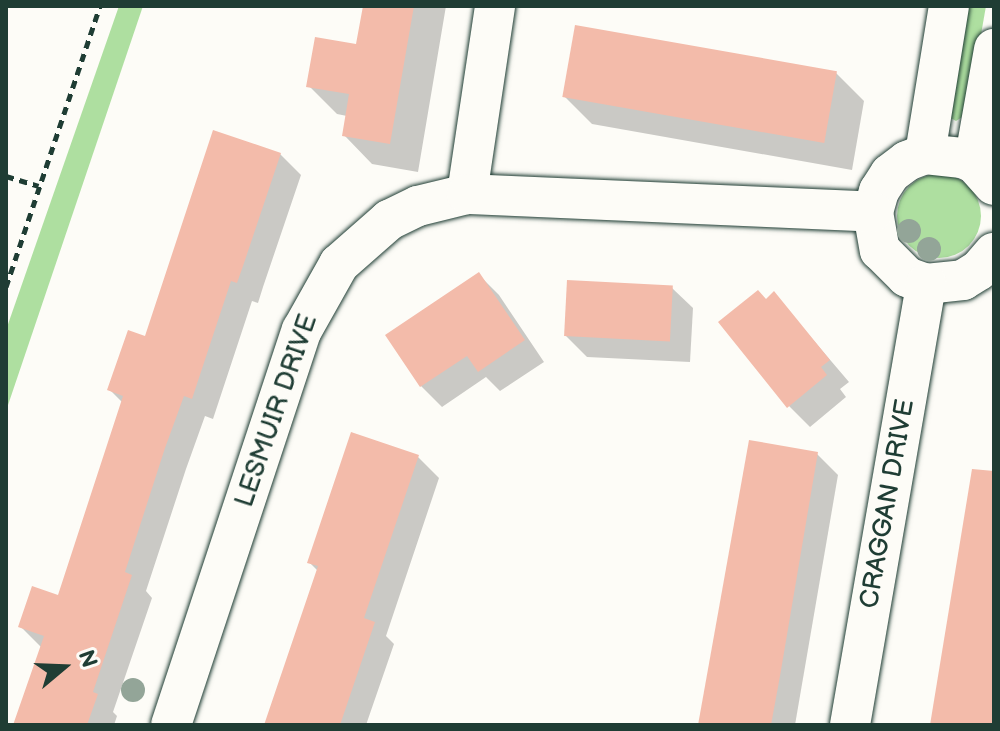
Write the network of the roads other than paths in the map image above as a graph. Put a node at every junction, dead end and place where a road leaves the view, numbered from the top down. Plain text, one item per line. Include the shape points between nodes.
1 (495, 6) edge
2 (949, 6) edge
3 (994, 49) edge
4 (925, 154) junction
5 (984, 174) edge
6 (467, 194) junction
7 (873, 212) junction
8 (994, 253) edge
9 (926, 284) junction
10 (171, 725) edge
11 (850, 725) edge

1 - 6 street
2 - 4 street
3 - 5 street
4 - 5 street via 944,154
4 - 7 street via 890,174
6 - 7 street, LESMUIR DRIVE
6 - 10 street, LESMUIR DRIVE via 418,206 389,220 339,264 316,299
7 - 9 street via 880,250 907,277
8 - 9 street via 963,280
9 - 11 street, CRAGGAN DRIVE

